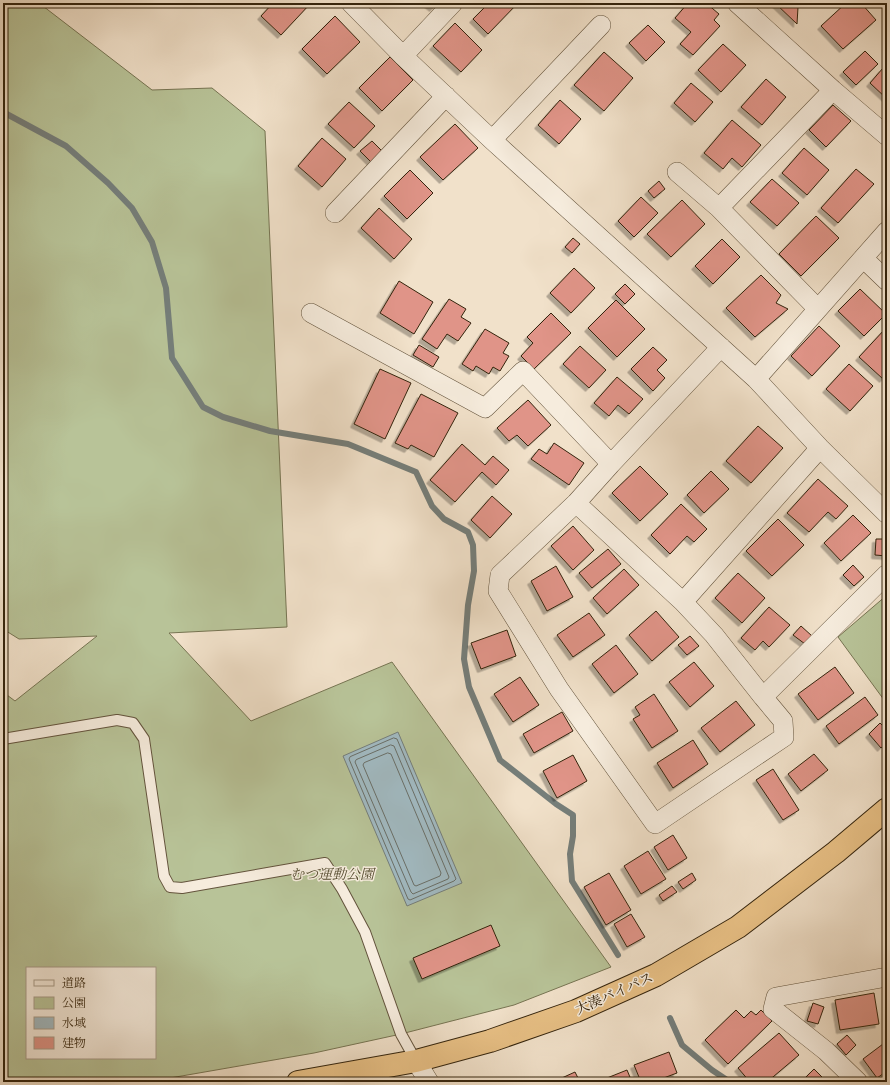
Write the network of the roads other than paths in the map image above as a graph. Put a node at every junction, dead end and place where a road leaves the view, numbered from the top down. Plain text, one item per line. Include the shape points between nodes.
1 (351, 3) edge
2 (453, 3) edge
3 (737, 3) edge
4 (601, 25) dead end
5 (404, 56) junction
6 (833, 90) junction
7 (446, 96) junction
8 (887, 136) edge
9 (492, 140) junction
10 (676, 172) dead end
11 (719, 208) junction
12 (335, 213) dead end
13 (887, 231) edge
14 (863, 258) junction
15 (887, 282) edge
16 (818, 309) junction
17 (311, 313) dead end
18 (721, 347) junction
19 (756, 379) junction
20 (820, 448) junction
21 (611, 464) junction
22 (576, 503) junction
23 (887, 514) edge
24 (887, 574) edge
25 (683, 602) junction
26 (763, 697) junction
27 (3, 739) edge
28 (887, 809) edge
29 (887, 977) edge
30 (416, 1061) junction
31 (298, 1082) edge
32 (429, 1082) edge
33 (858, 1082) edge

1 - 5 street
2 - 5 street
3 - 6 street
4 - 9 street
5 - 7 street
6 - 8 street
6 - 11 street
7 - 9 street
7 - 12 street
9 - 18 street
10 - 11 street
11 - 16 street
13 - 14 street
14 - 15 street
14 - 16 street
16 - 19 street
17 - 21 street via 485,408 522,371
18 - 19 street
18 - 21 street
19 - 20 street
20 - 23 street
20 - 25 street
21 - 22 street
22 - 25 street
22 - 26 street via 500,575 498,590 559,688 654,824 784,737 783,721
24 - 26 street
25 - 26 street via 714,635
27 - 30 lane via 117,720 133,723 144,739 164,876 170,887 182,888 325,863 365,932 401,1034
28 - 30 highway, 大湊バイパス via 836,852 738,927 656,975 576,1011 490,1041
29 - 33 street via 776,997 773,1009 826,1051
30 - 31 highway, 大湊バイパス
30 - 32 street

